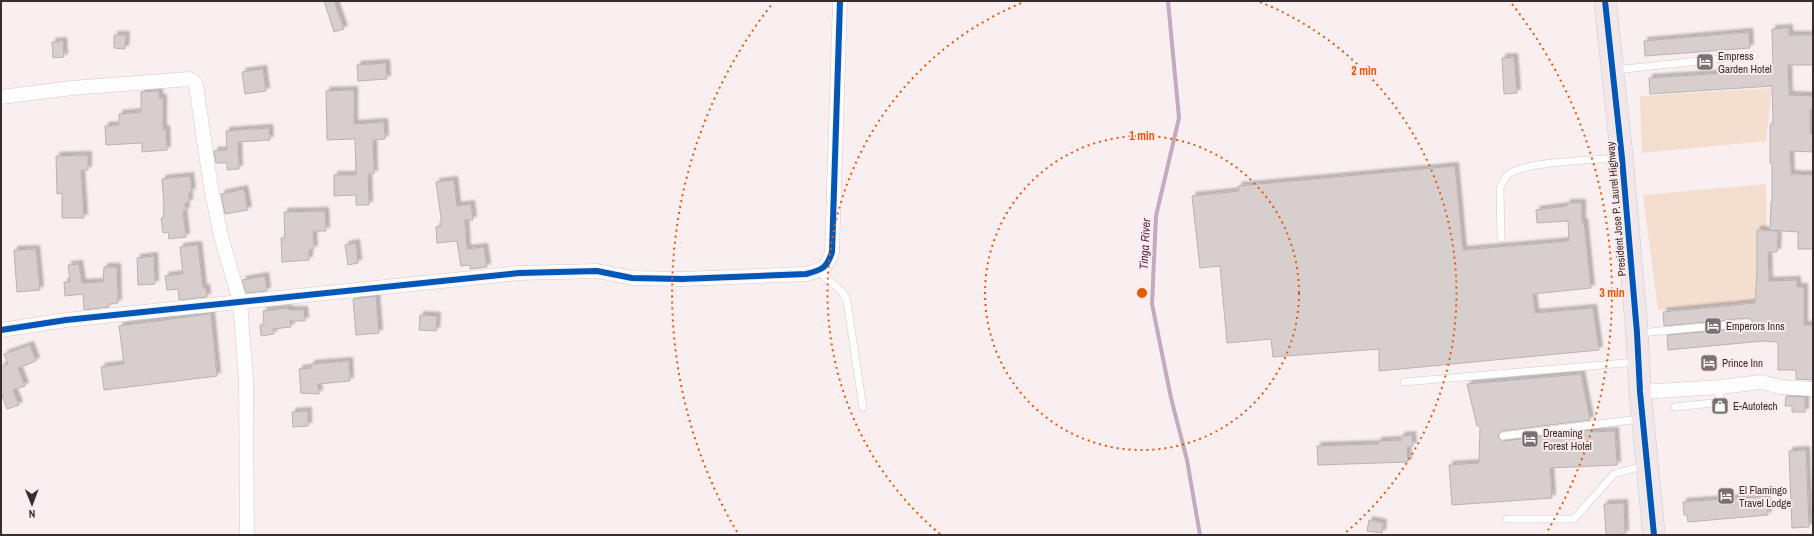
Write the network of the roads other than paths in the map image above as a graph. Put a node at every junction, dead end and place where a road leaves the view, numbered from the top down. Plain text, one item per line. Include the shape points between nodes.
1 (840, 1) edge
2 (1605, 1) edge
3 (1754, 55) dead end
4 (1613, 70) junction
5 (1, 97) edge
6 (1622, 158) junction
7 (1501, 238) dead end
8 (820, 270) junction
9 (240, 302) junction
10 (1748, 323) dead end
11 (1, 330) edge
12 (1637, 333) junction
13 (1639, 362) junction
14 (1404, 382) dead end
15 (1721, 387) junction
16 (1813, 389) edge
17 (1640, 392) junction
18 (1674, 406) dead end
19 (863, 408) dead end
20 (1643, 419) junction
21 (1503, 436) dead end
22 (1648, 464) junction
23 (1507, 519) dead end
24 (247, 535) edge
25 (1654, 535) edge

1 - 8 street via 832,252 828,263
2 - 4 highway, President Jose P. Laurel Highway
3 - 4 lane
4 - 6 highway, President Jose P. Laurel Highway
5 - 9 street via 72,88 189,79 194,81 211,188 221,236
6 - 7 lane via 1530,166 1509,174 1500,188
6 - 12 highway, President Jose P. Laurel Highway
8 - 9 street via 806,274 682,279 632,278 597,271 518,273
8 - 19 lane via 826,280 842,290 848,301
9 - 11 street via 66,320
9 - 24 street via 246,380
10 - 12 lane
12 - 13 highway, President Jose P. Laurel Highway
13 - 14 lane
13 - 17 highway, President Jose P. Laurel Highway
15 - 16 street via 1761,382 1780,387
15 - 17 street
15 - 18 lane via 1719,400 1713,403
17 - 20 highway, President Jose P. Laurel Highway
20 - 21 lane
20 - 22 highway, President Jose P. Laurel Highway
22 - 23 lane via 1614,474 1574,519
22 - 25 highway, President Jose P. Laurel Highway

